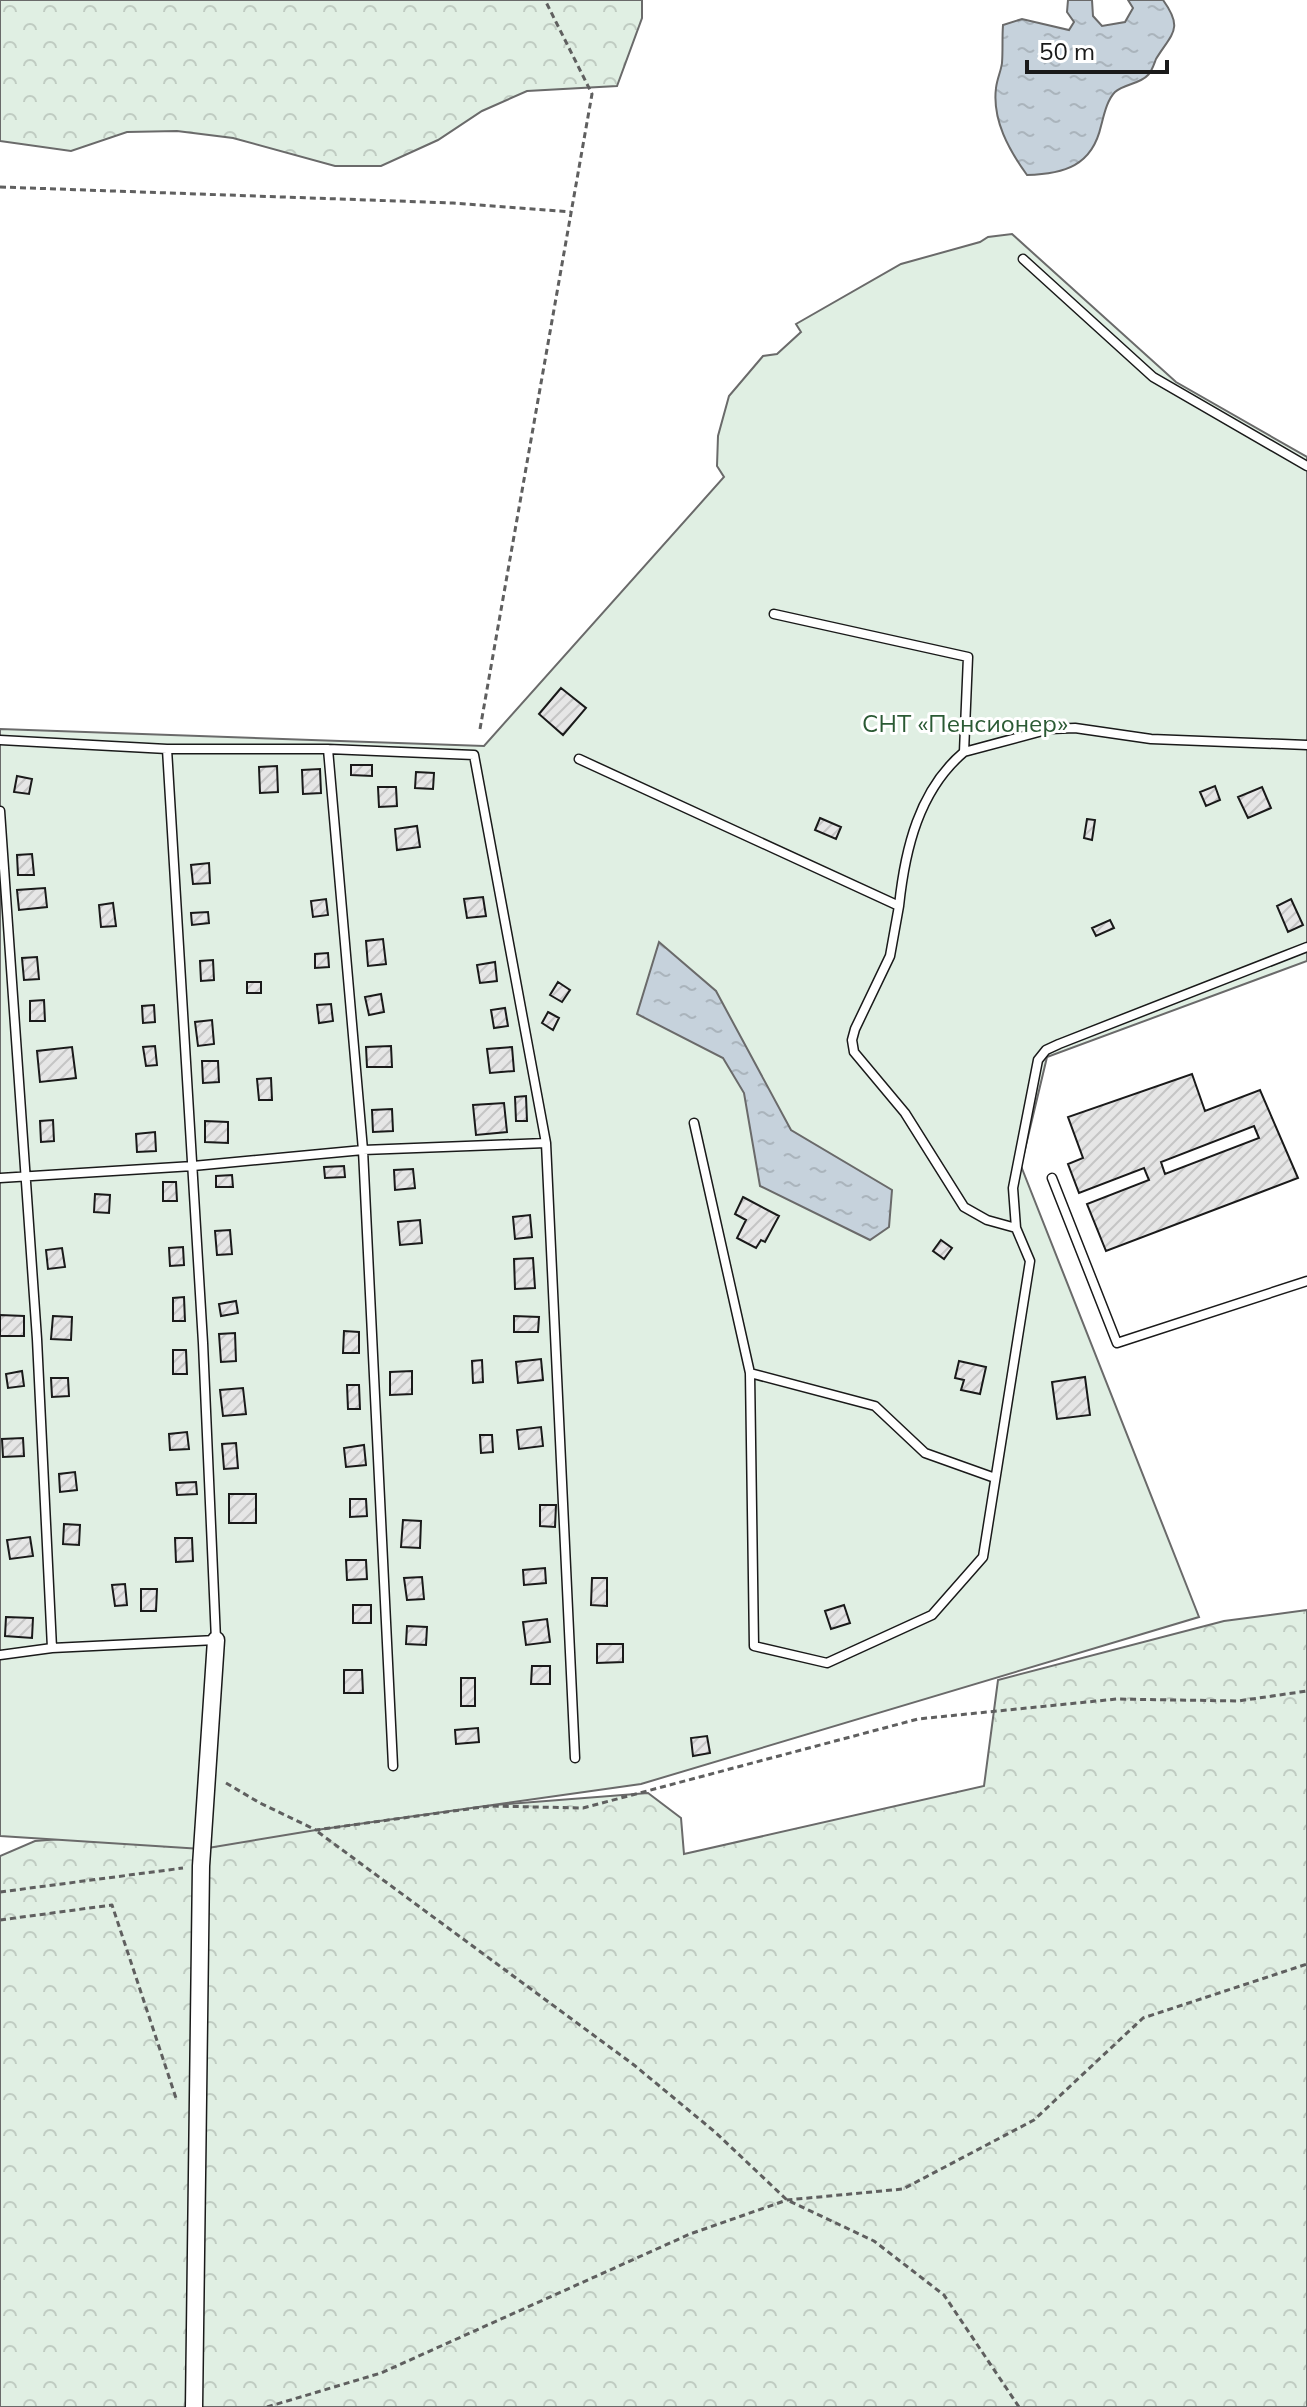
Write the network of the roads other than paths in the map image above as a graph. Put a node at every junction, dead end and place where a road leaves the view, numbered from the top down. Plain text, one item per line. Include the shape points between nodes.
1 (1023, 259) dead end
2 (1307, 466) edge
3 (774, 614) dead end
4 (0, 740) edge
5 (1307, 745) edge
6 (167, 749) junction
7 (328, 749) junction
8 (964, 752) junction
9 (579, 759) dead end
10 (0, 811) edge
11 (899, 906) junction
12 (1307, 947) edge
13 (694, 1123) dead end
14 (546, 1143) junction
15 (363, 1150) junction
16 (193, 1166) junction
17 (24, 1175) junction
18 (0, 1178) edge
19 (1052, 1178) dead end
20 (1016, 1228) junction
21 (1307, 1281) edge
22 (750, 1373) junction
23 (995, 1478) junction
24 (216, 1640) junction
25 (52, 1648) junction
26 (0, 1655) edge
27 (575, 1758) dead end
28 (393, 1766) dead end
29 (194, 2407) edge

1 - 2 lane via 1153,377
3 - 8 lane via 968,657
4 - 6 lane
5 - 8 lane via 1151,739 1063,728
6 - 7 lane
6 - 16 lane
7 - 14 lane via 474,755
7 - 15 lane
8 - 11 lane via 949,764 918,817
9 - 11 lane
10 - 17 lane
11 - 20 lane via 890,956 855,1029 854,1052 905,1113 964,1207
12 - 20 lane via 1046,1050 1034,1071 1015,1172
13 - 22 lane
14 - 15 lane
14 - 27 lane
15 - 16 lane
15 - 28 lane
16 - 17 lane
16 - 24 lane
17 - 18 lane
17 - 25 lane
19 - 21 lane via 1117,1343
20 - 23 lane via 1030,1261
22 - 23 lane via 875,1406 925,1453
22 - 23 lane via 754,1646 827,1663 932,1615 983,1557
24 - 25 lane
24 - 29 street via 201,1866
25 - 26 lane

